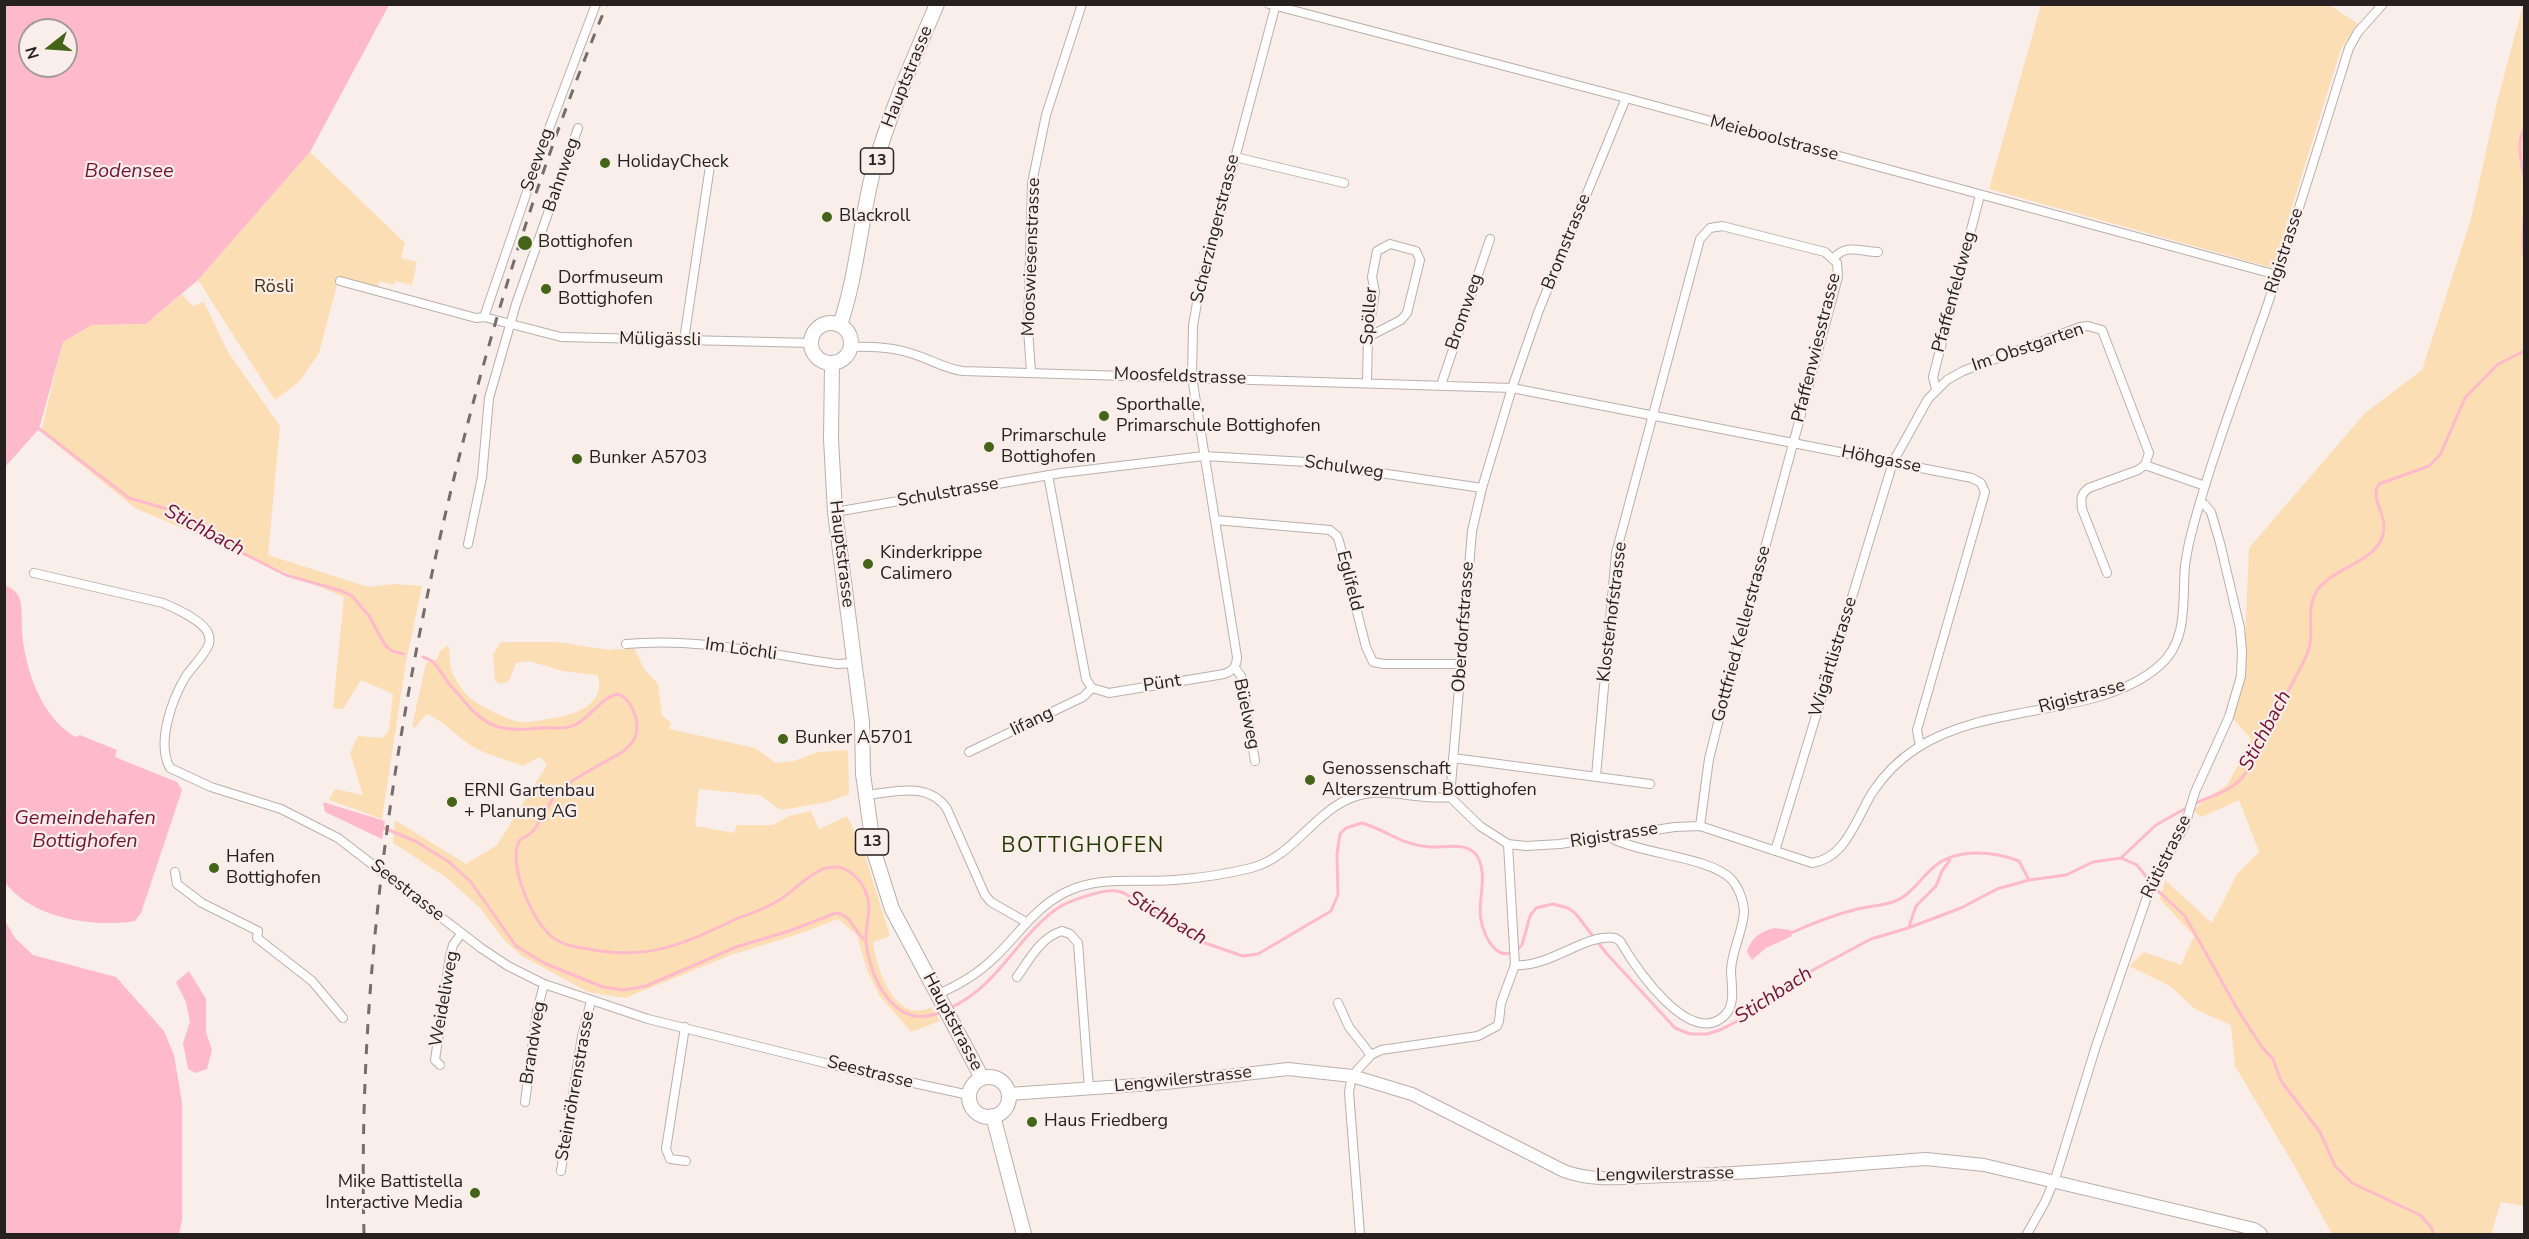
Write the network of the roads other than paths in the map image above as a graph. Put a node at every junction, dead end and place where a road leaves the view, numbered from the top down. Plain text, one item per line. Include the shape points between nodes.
1 (596, 4) edge
2 (937, 4) edge
3 (1082, 4) edge
4 (2383, 4) edge
5 (1274, 5) edge
6 (1626, 98) junction
7 (578, 128) dead end
8 (1234, 157) junction
9 (710, 166) dead end
10 (1344, 183) dead end
11 (1980, 195) junction
12 (1490, 239) dead end
13 (1878, 252) dead end
14 (1834, 258) junction
15 (2277, 275) junction
16 (340, 281) dead end
17 (484, 317) junction
18 (510, 324) junction
19 (840, 325) junction
20 (1368, 336) junction
21 (684, 340) junction
22 (811, 343) junction
23 (851, 347) junction
24 (832, 364) junction
25 (1031, 372) junction
26 (1192, 377) junction
27 (1367, 382) junction
28 (1441, 385) junction
29 (1512, 388) junction
30 (1936, 389) junction
31 (1653, 415) junction
32 (1793, 443) junction
33 (1204, 456) junction
34 (1893, 462) junction
35 (2145, 465) junction
36 (1048, 475) junction
37 (2205, 486) junction
38 (1482, 488) junction
39 (2200, 502) junction
40 (835, 512) junction
41 (1215, 520) junction
42 (468, 544) dead end
43 (34, 573) dead end
44 (2107, 573) dead end
45 (626, 644) dead end
46 (855, 663) junction
47 (1460, 664) junction
48 (1235, 668) junction
49 (1092, 688) junction
50 (864, 744) junction
51 (1920, 746) junction
52 (969, 752) dead end
53 (1453, 758) junction
54 (1255, 761) dead end
55 (1596, 776) junction
56 (1650, 784) dead end
57 (874, 794) junction
58 (1450, 797) junction
59 (1700, 826) junction
60 (1611, 838) junction
61 (1508, 844) junction
62 (1775, 851) junction
63 (175, 873) dead end
64 (1026, 922) junction
65 (461, 933) junction
66 (906, 933) junction
67 (1515, 960) junction
68 (1017, 977) dead end
69 (544, 984) junction
70 (940, 998) junction
71 (591, 1001) junction
72 (1338, 1003) dead end
73 (343, 1018) dead end
74 (684, 1027) junction
75 (1371, 1055) junction
76 (440, 1065) dead end
77 (1352, 1076) junction
78 (982, 1078) junction
79 (1089, 1089) junction
80 (1008, 1094) junction
81 (969, 1095) junction
82 (525, 1102) dead end
83 (993, 1116) junction
84 (686, 1161) dead end
85 (561, 1171) dead end
86 (2053, 1180) junction
87 (1024, 1234) edge
88 (1360, 1234) edge
89 (2026, 1234) edge
90 (2261, 1234) edge

1 - 17 street, Seeweg
2 - 19 main road, Hauptstrasse / 13 via 891,111 873,173 852,284
3 - 25 street, Mooswiesenstrasse via 1046,115 1032,183 1028,329
4 - 15 street, Rigistrasse via 2349,48
5 - 6 street, Meieboolstrasse
5 - 8 street, Scherzingerstrasse
6 - 11 street, Meieboolstrasse
6 - 29 street, Bromstrasse via 1539,310
7 - 18 street, Bahnweg
8 - 10 street
8 - 26 street, Scherzingerstrasse via 1198,297
9 - 21 street
11 - 15 street, Meieboolstrasse
11 - 30 street, Pfaffenfeldweg via 1933,376
12 - 28 street, Bromweg
13 - 14 street via 1848,248
14 - 31 street, Pfaffenwiesstrasse via 1825,252 1722,226 1705,230
14 - 32 street, Pfaffenwiesstrasse via 1838,277
15 - 37 street, Rigistrasse
16 - 17 street, Müligässli
17 - 18 street, Müligässli
18 - 21 street, Müligässli via 561,337
18 - 42 street via 489,398 482,477
19 - 22 main road via 821,326
19 - 23 main road via 850,336
20 - 20 street, Spöller via 1376,292 1372,277 1377,251 1390,244 1412,248 1420,260 1404,318
20 - 27 street, Spöller
21 - 22 street, Müligässli
22 - 24 main road via 815,355
23 - 24 main road via 843,360
23 - 25 street, Moosfeldstrasse via 903,351 956,370
24 - 40 main road, Hauptstrasse / 13
25 - 26 street, Moosfeldstrasse
26 - 27 street, Moosfeldstrasse
26 - 33 street, Scherzingerstrasse
27 - 28 street, Moosfeldstrasse
28 - 29 street, Moosfeldstrasse
29 - 31 street, Höhgasse
29 - 38 street, Oberdorfstrasse
30 - 34 street, Im Obstgarten
30 - 35 street, Im Obstgarten via 1973,367 2080,327 2096,327 2107,339 2148,448
31 - 32 street, Höhgasse
31 - 55 street, Klosterhofstrasse via 1617,553
32 - 34 street, Höhgasse
32 - 59 street, Gottfried Kellerstrasse via 1709,759
33 - 36 street, Schulstrasse
33 - 38 street, Schulweg via 1306,462
33 - 41 street
34 - 51 street, Höhgasse via 1972,478 1981,483 1985,492 1917,730
34 - 62 street, Wigärtlistrasse
35 - 37 street
35 - 44 street via 2089,488 2080,498
36 - 40 street, Schulstrasse
36 - 49 street via 1086,679
37 - 39 street, Rigistrasse
38 - 47 street, Oberdorfstrasse via 1472,531
39 - 51 street, Rigistrasse via 2189,540 2180,635 2175,648 2158,667 2118,690 1966,724
39 - 86 street, Rütistrasse via 2211,513 2220,543 2240,628 2241,676 2189,815 2152,884
40 - 46 main road, Hauptstrasse / 13
41 - 47 street, Eglifeld via 1330,530 1339,541 1373,662
41 - 48 street via 1238,657
43 - 65 street, Seestrasse via 163,603 206,628 209,646 185,678 169,718 165,754 170,768 212,787 281,809 338,838
45 - 46 street, Im Löchli via 703,644
46 - 50 main road, Hauptstrasse / 13
47 - 53 street, Oberdorfstrasse
48 - 49 street, Pünt via 1224,674 1109,693
48 - 54 street, Büelweg via 1241,676
49 - 52 street, Iifang via 1083,697
50 - 57 main road, Hauptstrasse / 13
50 - 66 main road, Hauptstrasse / 13 via 863,774 874,852 892,909
51 - 62 street, Rigistrasse via 1873,791 1833,856 1812,863
53 - 55 street
53 - 58 street, Oberdorfstrasse
55 - 56 street
57 - 64 street via 917,790 938,799 947,808 985,895
57 - 66 main road, Hauptstrasse / 13 via 888,878
58 - 61 street via 1480,826
58 - 64 street via 1360,795 1331,809 1261,865 1176,880 1086,883 1061,895
59 - 60 street, Rigistrasse via 1675,826
59 - 62 street, Rigistrasse
60 - 61 street, Rigistrasse via 1526,846
60 - 67 street via 1627,846 1714,868 1730,878 1740,892 1744,911 1731,967 1732,1002 1726,1014 1700,1023 1674,1010 1638,970 1620,941 1611,937 1537,964
61 - 67 street
63 - 73 street via 177,884 202,903 258,931 257,938 312,981
64 - 70 street via 995,957
65 - 69 street, Seestrasse via 495,958
65 - 76 street, Weideliweg via 450,956 435,1060
66 - 70 main road, Hauptstrasse / 13
67 - 75 street via 1501,1003 1500,1021 1487,1033 1381,1050
68 - 79 street via 1052,935 1062,931 1076,938
69 - 71 street, Seestrasse
69 - 82 street, Brandweg
70 - 78 main road, Hauptstrasse / 13
71 - 74 street, Seestrasse
71 - 85 street, Steinröhrenstrasse
72 - 75 street via 1349,1027
74 - 81 street, Seestrasse
74 - 84 street via 666,1149 670,1159
75 - 77 street
77 - 79 street, Lengwilerstrasse via 1288,1069
77 - 86 street, Lengwilerstrasse via 1412,1094 1564,1171 1585,1176 1718,1175 1926,1159 1984,1165
77 - 88 street via 1349,1092
78 - 80 main road via 1001,1081
78 - 81 main road via 973,1084
79 - 80 street, Lengwilerstrasse
80 - 83 main road via 1006,1108
81 - 83 main road via 971,1106 978,1113
83 - 87 main road
86 - 89 street, Rütistrasse
86 - 90 street, Lengwilerstrasse via 2254,1229

